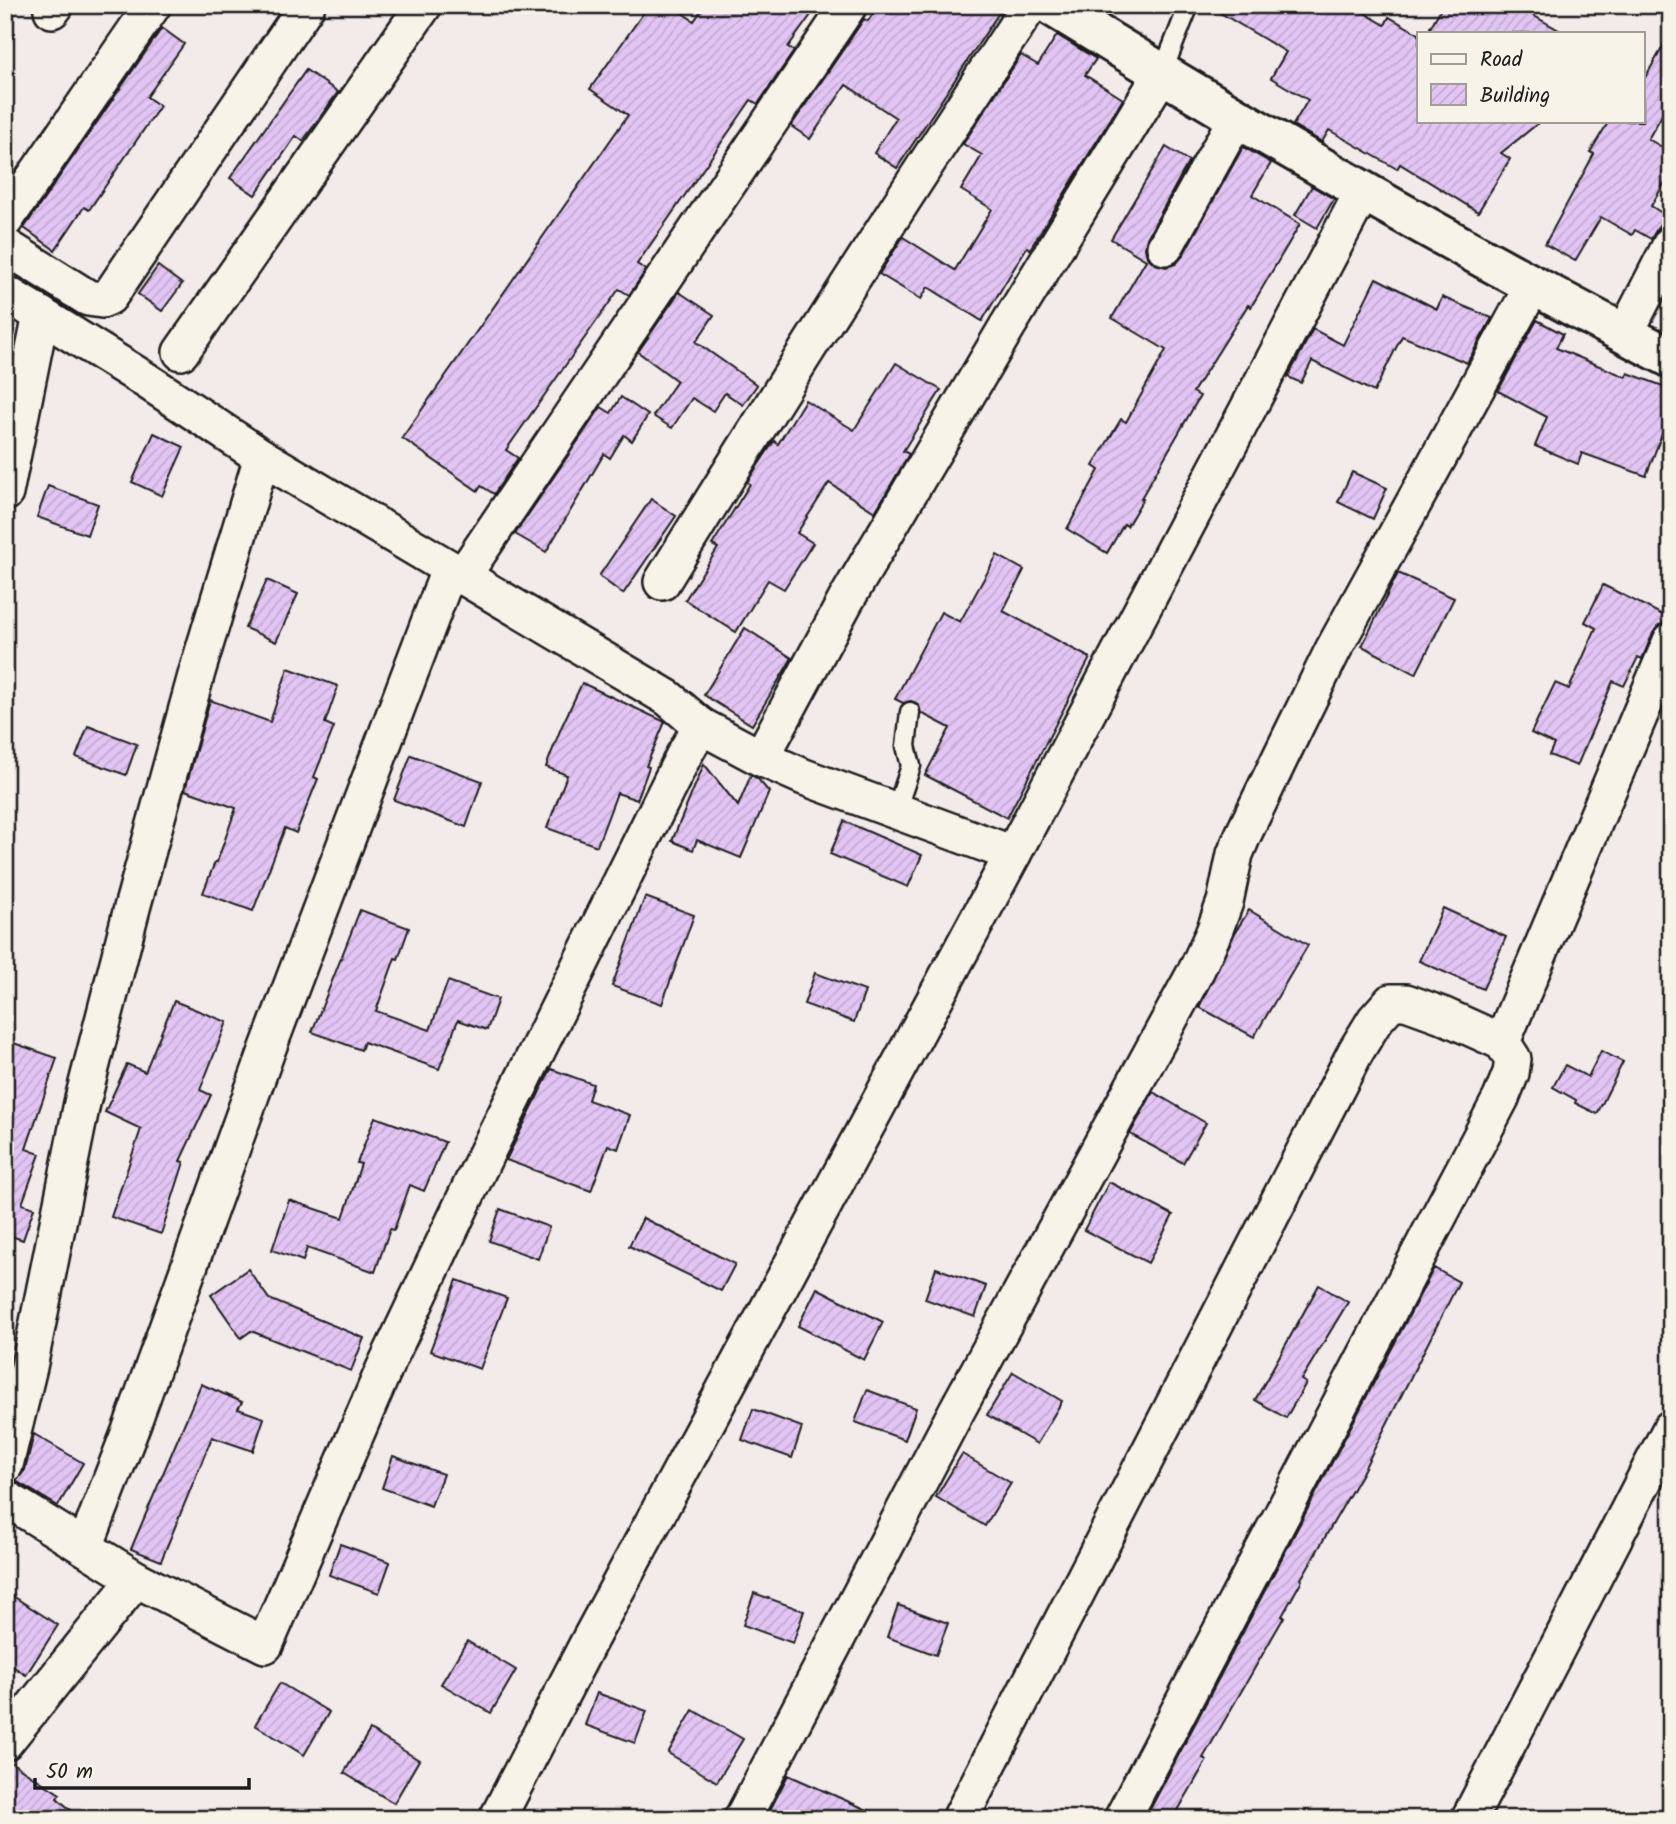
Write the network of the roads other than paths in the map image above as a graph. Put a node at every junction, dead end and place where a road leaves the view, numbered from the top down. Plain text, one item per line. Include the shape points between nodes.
1 (153, 5) edge
2 (307, 5) edge
3 (424, 5) edge
4 (849, 5) edge
5 (1030, 5) edge
6 (1050, 5) edge
7 (1189, 5) edge
8 (1162, 73) junction
9 (1237, 117) junction
10 (1363, 191) junction
11 (5, 220) edge
12 (1671, 244) edge
13 (5, 246) edge
14 (1165, 247) dead end
15 (1532, 286) junction
16 (5, 293) edge
17 (41, 315) junction
18 (1625, 334) junction
19 (181, 352) dead end
20 (1671, 358) edge
21 (262, 457) junction
22 (5, 493) edge
23 (456, 573) junction
24 (663, 582) dead end
25 (1671, 641) edge
26 (910, 712) dead end
27 (701, 726) junction
28 (761, 758) junction
29 (896, 811) junction
30 (1013, 854) junction
31 (1502, 1042) junction
32 (1671, 1428) edge
33 (5, 1465) edge
34 (5, 1498) edge
35 (85, 1548) junction
36 (136, 1579) junction
37 (5, 1742) edge
38 (497, 1819) edge
39 (742, 1819) edge
40 (960, 1819) edge
41 (1122, 1819) edge
42 (1469, 1819) edge

1 - 11 street
2 - 13 street via 109,297 89,298
3 - 19 street
4 - 23 street via 529,475
5 - 24 street via 765,415
6 - 8 street
7 - 8 lane
8 - 9 street
8 - 28 street via 846,600
9 - 10 street
9 - 14 street
10 - 15 street
10 - 30 street
12 - 18 street
15 - 18 street
15 - 39 street via 1333,650 1276,765 1235,854 1225,901 1197,969
16 - 17 street
17 - 21 street
17 - 22 street
18 - 20 street
21 - 23 street
21 - 33 street via 193,685 82,1103 27,1380
23 - 27 street via 668,698
23 - 35 street via 268,1048
25 - 31 street
26 - 29 lane via 906,747 911,766
27 - 28 street
27 - 36 street via 485,1156 384,1369 265,1645
28 - 29 street
29 - 30 street
30 - 38 street
31 - 40 street via 1406,1002 1391,1002 1375,1020
31 - 41 street via 1513,1059 1502,1098
32 - 42 street
34 - 35 street
35 - 36 street
36 - 37 street

